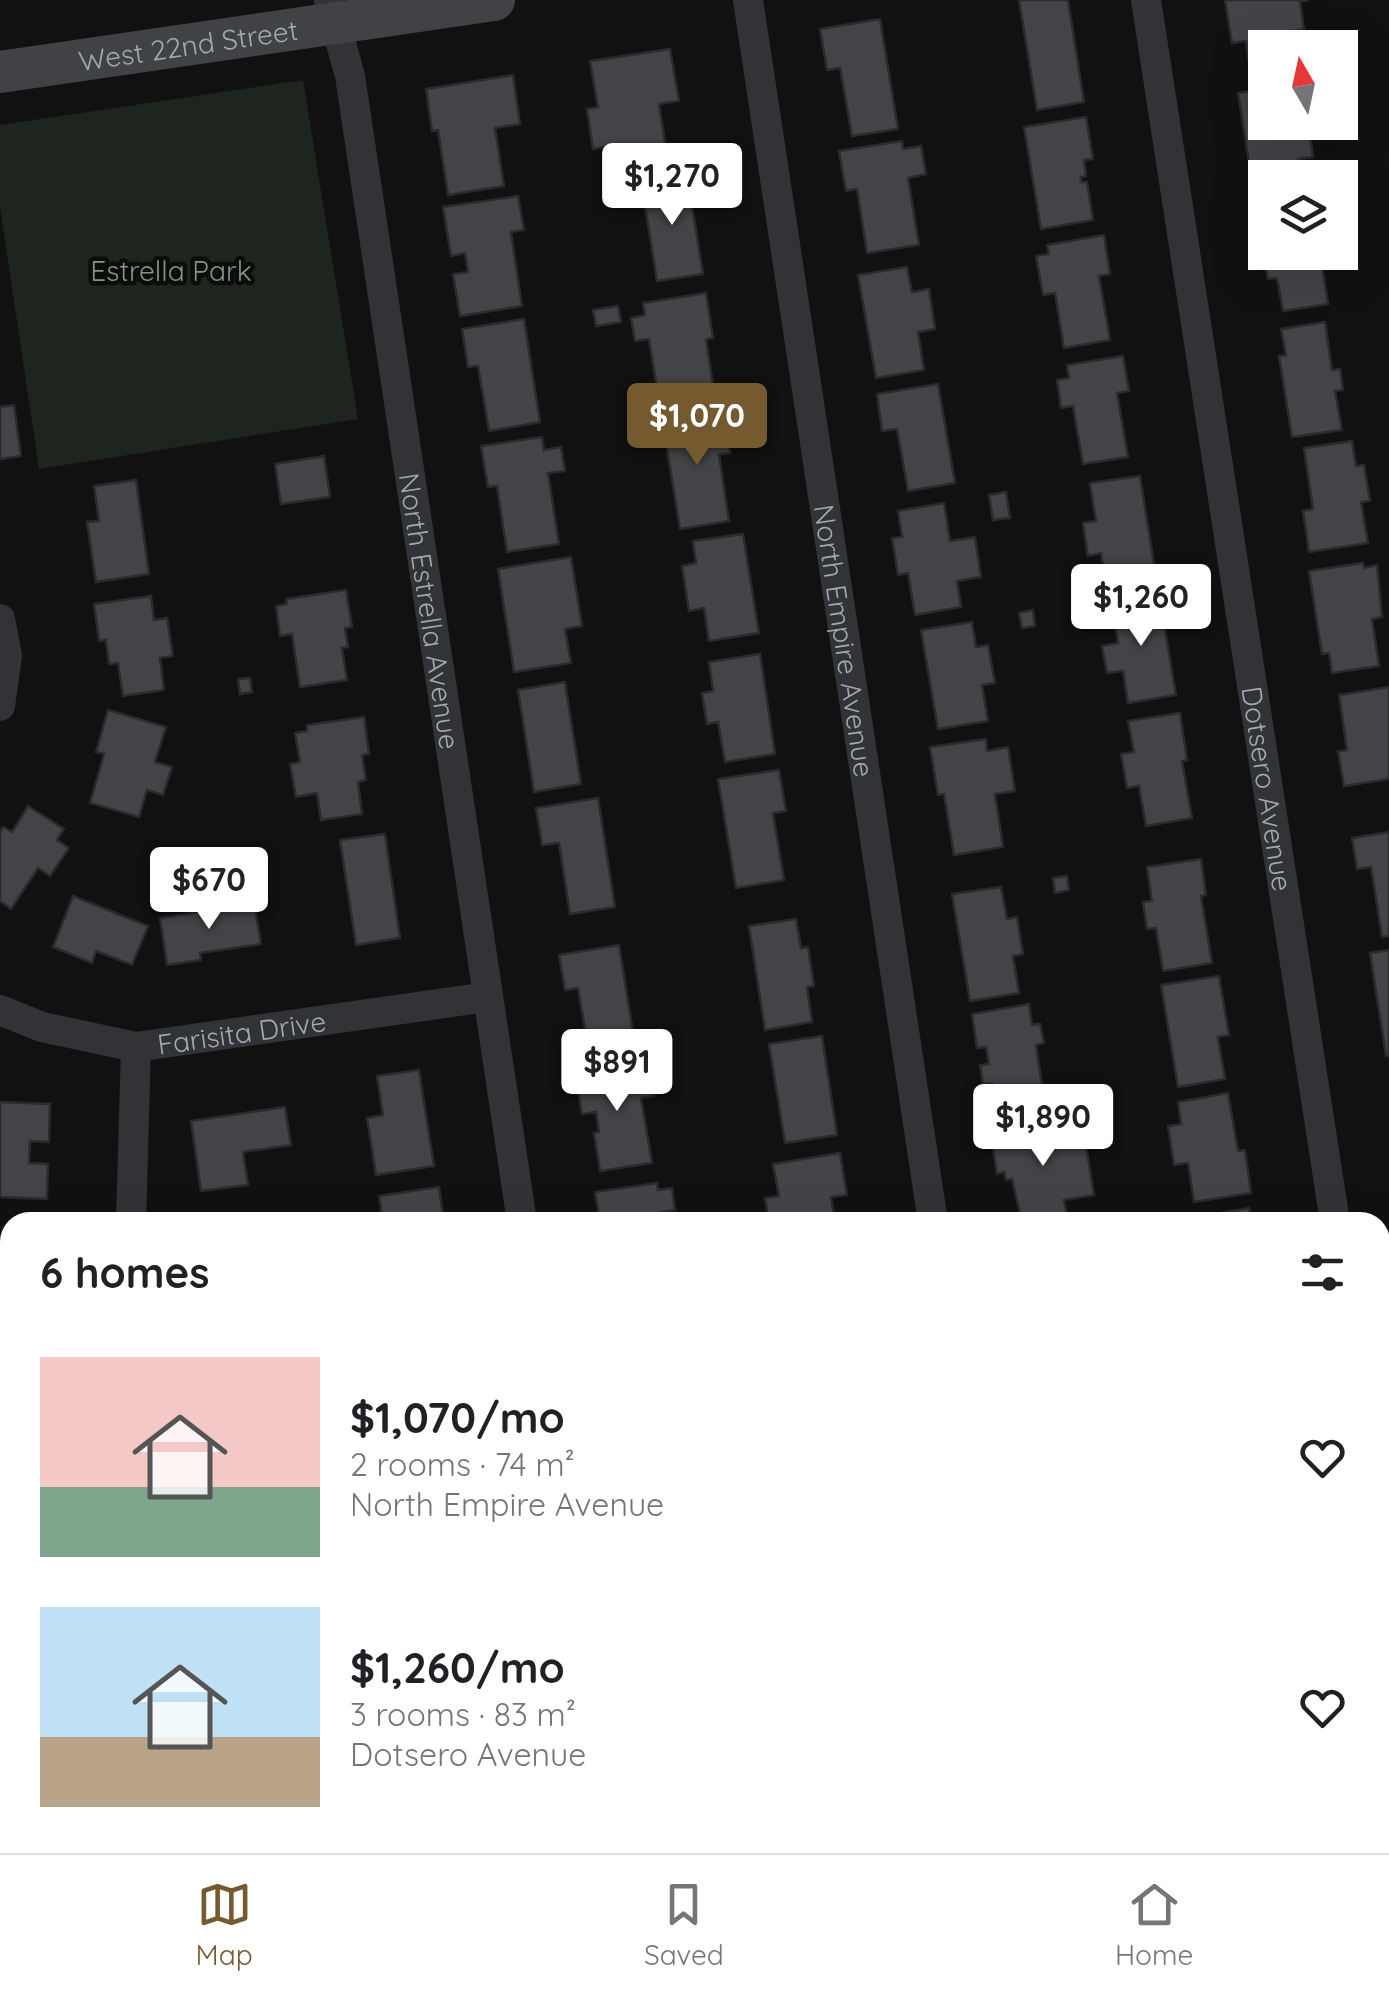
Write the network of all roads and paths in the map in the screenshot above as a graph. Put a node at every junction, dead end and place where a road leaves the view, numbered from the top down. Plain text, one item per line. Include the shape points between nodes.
1 (494, 0) edge
2 (748, 0) edge
3 (1146, 0) edge
4 (332, 12) edge
5 (0, 72) edge
6 (0, 620) edge
7 (0, 706) edge
8 (487, 997) junction
9 (0, 1010) edge
10 (136, 1047) junction
11 (131, 1212) edge
12 (520, 1212) edge
13 (930, 1212) edge
14 (1333, 1212) edge

1 - 4 street, West 22nd Street
2 - 13 street, North Empire Avenue
3 - 14 street, Dotsero Avenue
4 - 5 street, West 22nd Street
4 - 8 street, North Estrella Avenue via 350,76
6 - 7 street via 7,656
8 - 10 street, Farisita Drive
8 - 12 street, North Estrella Avenue
9 - 10 street, Farisita Drive via 42,1027
10 - 11 street

